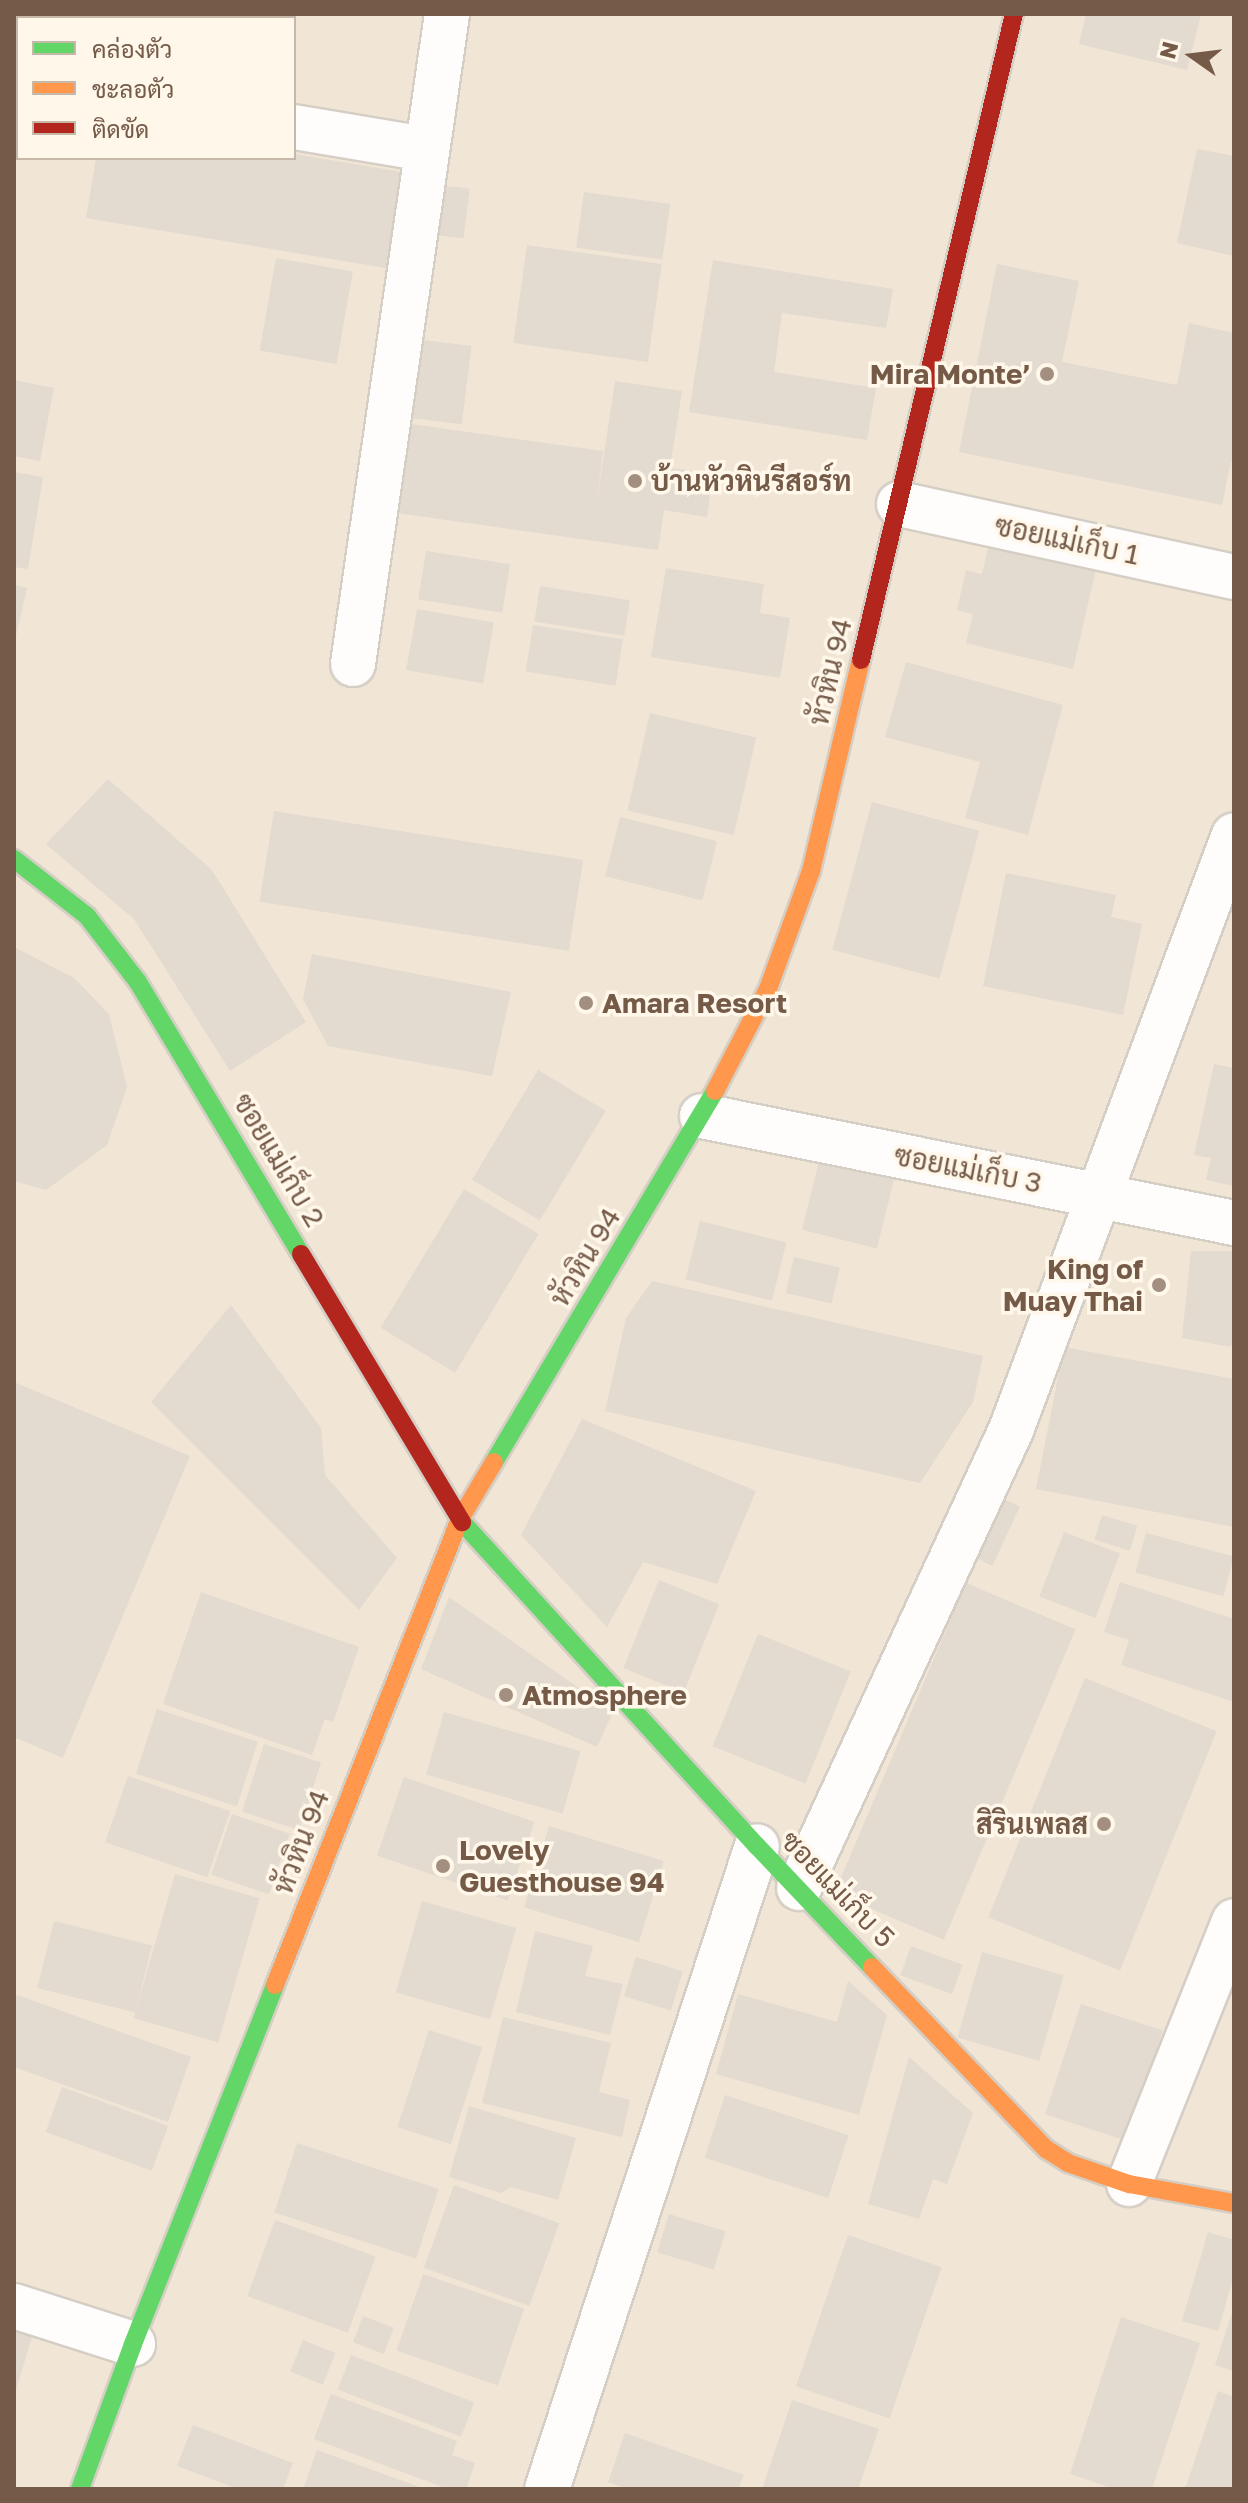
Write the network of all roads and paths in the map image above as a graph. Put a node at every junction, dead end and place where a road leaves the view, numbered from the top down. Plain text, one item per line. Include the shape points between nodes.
1 (447, 14) edge
2 (1014, 14) edge
3 (296, 127) edge
4 (425, 149) junction
5 (899, 504) junction
6 (1234, 577) edge
7 (353, 664) dead end
8 (1234, 835) edge
9 (14, 859) edge
10 (702, 1116) junction
11 (1098, 1196) junction
12 (1234, 1223) edge
13 (460, 1519) junction
14 (757, 1846) junction
15 (799, 1888) junction
16 (1234, 1921) edge
17 (1129, 2184) junction
18 (1234, 2203) edge
19 (14, 2306) edge
20 (133, 2344) junction
21 (80, 2489) edge
22 (547, 2489) edge

1 - 4 street
2 - 5 street, หัวหิน 94
3 - 4 street
4 - 7 street
5 - 6 street, ซอยแม่เก็บ 1
5 - 10 street, หัวหิน 94 via 811,871 768,989
8 - 11 street
9 - 13 street, ซอยแม่เก็บ 2 via 87,916 138,982
10 - 11 street, ซอยแม่เก็บ 3
10 - 13 street, หัวหิน 94
11 - 12 street, ซอยแม่เก็บ 3
11 - 15 street via 1011,1430
13 - 14 street, ซอยแม่เก็บ 5
13 - 20 street, หัวหิน 94
14 - 15 street, ซอยแม่เก็บ 5
14 - 22 street
15 - 17 street, ซอยแม่เก็บ 5 via 1046,2149 1068,2163
16 - 17 street
17 - 18 street, ซอยแม่เก็บ 5
19 - 20 street
20 - 21 street, หัวหิน 94

